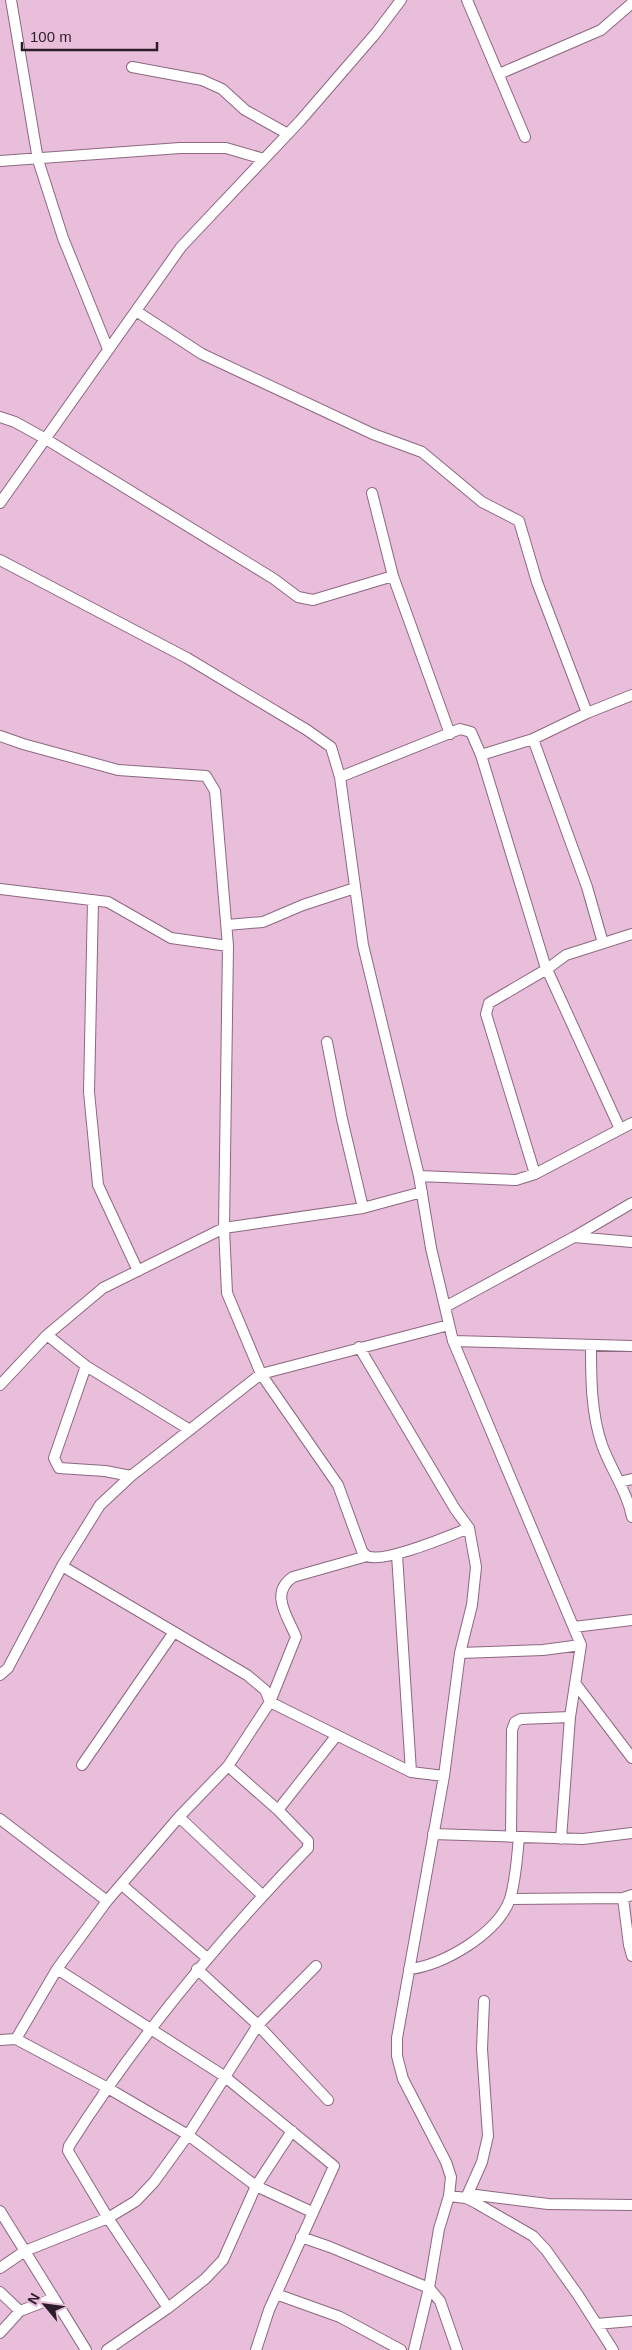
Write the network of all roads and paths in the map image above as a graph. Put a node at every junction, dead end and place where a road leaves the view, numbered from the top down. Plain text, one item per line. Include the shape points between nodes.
1 (11, 0) edge
2 (401, 0) edge
3 (468, 0) edge
4 (632, 3) edge
5 (132, 67) dead end
6 (499, 74) junction
7 (288, 134) junction
8 (525, 136) dead end
9 (264, 159) junction
10 (38, 160) junction
11 (0, 161) edge
12 (136, 311) junction
13 (108, 349) junction
14 (0, 417) edge
15 (44, 438) junction
16 (372, 493) dead end
17 (0, 503) edge
18 (0, 560) edge
19 (393, 576) junction
20 (632, 695) edge
21 (587, 713) junction
22 (450, 734) junction
23 (0, 736) edge
24 (534, 739) junction
25 (481, 755) junction
26 (340, 777) junction
27 (355, 888) junction
28 (0, 889) edge
29 (92, 900) junction
30 (227, 925) junction
31 (632, 934) edge
32 (602, 944) junction
33 (228, 946) junction
34 (547, 969) junction
35 (327, 1042) dead end
36 (632, 1123) edge
37 (620, 1129) junction
38 (535, 1174) junction
39 (419, 1176) junction
40 (422, 1192) junction
41 (632, 1203) edge
42 (363, 1208) junction
43 (224, 1228) junction
44 (574, 1237) junction
45 (632, 1242) edge
46 (138, 1271) junction
47 (445, 1307) junction
48 (449, 1325) junction
49 (47, 1335) junction
50 (454, 1341) junction
51 (591, 1345) junction
52 (632, 1346) edge
53 (359, 1348) junction
54 (86, 1366) junction
55 (261, 1374) junction
56 (0, 1385) edge
57 (190, 1430) junction
58 (131, 1476) junction
59 (632, 1479) edge
60 (619, 1482) junction
61 (632, 1517) edge
62 (469, 1528) junction
63 (397, 1554) junction
64 (367, 1556) junction
65 (62, 1566) junction
66 (632, 1620) edge
67 (574, 1627) junction
68 (174, 1632) junction
69 (581, 1645) junction
70 (460, 1653) junction
71 (0, 1659) edge
72 (4, 1671) edge
73 (575, 1684) junction
74 (270, 1702) junction
75 (570, 1716) junction
76 (337, 1735) junction
77 (632, 1758) edge
78 (82, 1765) dead end
79 (228, 1766) junction
80 (411, 1772) junction
81 (444, 1776) junction
82 (278, 1810) junction
83 (179, 1818) junction
84 (0, 1819) edge
85 (434, 1834) junction
86 (632, 1834) edge
87 (515, 1837) junction
88 (561, 1839) junction
89 (122, 1885) junction
90 (262, 1895) junction
91 (628, 1897) edge
92 (510, 1899) junction
93 (107, 1902) junction
94 (632, 1956) edge
95 (207, 1958) junction
96 (316, 1966) dead end
97 (57, 1969) junction
98 (197, 1969) junction
99 (409, 1969) junction
100 (484, 2001) dead end
101 (258, 2025) junction
102 (149, 2030) junction
103 (16, 2039) junction
104 (0, 2040) edge
105 (224, 2076) junction
106 (106, 2088) junction
107 (328, 2100) dead end
108 (292, 2131) junction
109 (188, 2136) junction
110 (256, 2186) junction
111 (449, 2196) junction
112 (467, 2196) junction
113 (632, 2205) edge
114 (0, 2211) edge
115 (312, 2212) junction
116 (108, 2218) junction
117 (301, 2237) junction
118 (25, 2251) junction
119 (0, 2268) edge
120 (429, 2288) junction
121 (0, 2292) edge
122 (276, 2294) junction
123 (54, 2298) junction
124 (168, 2308) junction
125 (20, 2311) junction
126 (632, 2321) edge
127 (596, 2324) junction
128 (0, 2334) edge
129 (86, 2350) edge
130 (107, 2350) edge
131 (256, 2350) edge
132 (401, 2350) edge
133 (414, 2350) edge
134 (457, 2350) edge
135 (612, 2350) edge

1 - 10 street
2 - 7 street via 376,34
3 - 6 street
4 - 6 street via 601,30
5 - 7 street via 202,80 222,89 245,110
6 - 8 street
7 - 9 street
9 - 10 street via 226,148 180,148
9 - 12 street via 181,247
10 - 11 street
10 - 13 street via 63,238
12 - 13 street
12 - 21 street via 202,354 373,434 422,452 482,502 520,521 537,582
13 - 15 street
14 - 15 street
15 - 17 street
15 - 19 street via 298,596 314,600
16 - 19 street
18 - 26 street via 187,658 307,730 331,747
19 - 22 street
20 - 21 street
21 - 24 street
22 - 25 street via 460,729 471,732
22 - 26 street
23 - 30 street via 118,770 206,776 215,791
24 - 25 street
24 - 32 street via 587,887
25 - 34 street
26 - 27 street
27 - 30 street via 263,922
27 - 39 street via 363,945
28 - 29 street
29 - 33 street via 108,902 172,938
29 - 46 street via 89,1092 98,1185
30 - 33 street
31 - 32 street
32 - 34 street via 566,954
33 - 43 street
34 - 37 street
34 - 38 street via 489,1003 486,1014
35 - 42 street
36 - 37 street
37 - 38 street
38 - 39 street via 516,1180
39 - 40 street
40 - 42 street
40 - 47 street
41 - 44 street
42 - 43 street
43 - 46 street
43 - 55 street via 227,1293
44 - 45 street
44 - 47 street
46 - 49 street via 103,1288
47 - 48 street
48 - 50 street
48 - 53 street
49 - 54 street
49 - 56 street
50 - 51 street
50 - 67 street
51 - 52 street
51 - 60 street via 596,1419 602,1445
53 - 55 street
53 - 62 street via 454,1509
54 - 57 street
54 - 58 street via 54,1458 56,1464 59,1468
55 - 57 street
55 - 64 street via 338,1485 362,1551
57 - 58 street
58 - 65 street via 100,1505
59 - 60 street
60 - 61 street
62 - 63 street
62 - 70 street via 476,1567 472,1605
63 - 64 street via 375,1558
63 - 80 street
64 - 74 street via 293,1577 286,1582 281,1591 281,1606 296,1637
65 - 68 street
65 - 72 street
66 - 67 street
67 - 69 street
68 - 74 street via 247,1675 265,1690
68 - 78 street
69 - 70 street
69 - 73 street
70 - 81 street
71 - 72 street
73 - 75 street
73 - 77 street
74 - 76 street
74 - 79 street
75 - 87 street via 521,1718 515,1722 512,1730
75 - 88 street
76 - 80 street
76 - 82 street
79 - 82 street
79 - 83 street
80 - 81 street
81 - 85 street
82 - 90 street via 309,1845
83 - 89 street
83 - 90 street
84 - 93 street
85 - 87 street
85 - 99 street
86 - 88 street via 583,1840
87 - 88 street
87 - 92 street
89 - 93 street
89 - 95 street
90 - 95 street
91 - 92 street
91 - 94 street via 628,1946
92 - 99 street via 503,1912 475,1940 440,1962
93 - 97 street
95 - 98 street
96 - 101 street
97 - 102 street
97 - 103 street
98 - 101 street
98 - 102 street
99 - 111 street via 397,2056 402,2079 446,2162 451,2178
100 - 112 street via 482,2049 488,2136 482,2162
101 - 105 street
101 - 107 street
102 - 105 street
102 - 106 street
103 - 104 street
103 - 106 street
105 - 108 street
105 - 109 street
106 - 109 street
106 - 116 street via 68,2151
108 - 110 street
108 - 115 street via 334,2166
109 - 110 street
109 - 116 street via 136,2201
110 - 115 street
110 - 124 street via 222,2260 205,2279
111 - 112 street
111 - 120 street via 439,2229
112 - 113 street via 548,2204
112 - 127 street via 533,2236
114 - 118 street
115 - 117 street
116 - 118 street
116 - 124 street
117 - 120 street
117 - 122 street
118 - 119 street
118 - 123 street
120 - 133 street
120 - 134 street via 440,2301
121 - 125 street
122 - 131 street
122 - 132 street via 340,2317
123 - 125 street
123 - 129 street
124 - 130 street
125 - 128 street
126 - 127 street
127 - 135 street

